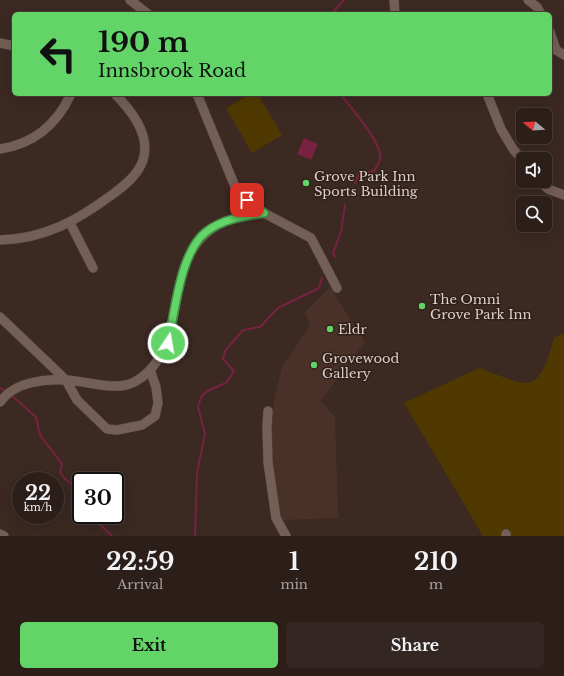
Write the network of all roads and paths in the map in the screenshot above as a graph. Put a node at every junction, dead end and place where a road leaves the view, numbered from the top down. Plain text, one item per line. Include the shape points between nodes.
1 (130, 0) edge
2 (394, 0) edge
3 (528, 0) edge
4 (145, 12) edge
5 (395, 12) edge
6 (540, 12) edge
7 (552, 38) edge
8 (0, 43) edge
9 (12, 46) edge
10 (564, 55) edge
11 (70, 96) edge
12 (117, 96) edge
13 (198, 96) edge
14 (488, 96) edge
15 (0, 151) edge
16 (516, 153) edge
17 (548, 188) edge
18 (564, 195) edge
19 (264, 213) junction
20 (70, 223) junction
21 (0, 240) edge
22 (93, 268) dead end
23 (337, 288) dead end
24 (0, 317) edge
25 (150, 370) junction
26 (66, 380) junction
27 (2, 399) edge
28 (268, 411) dead end
29 (0, 534) edge
30 (4, 536) edge
31 (286, 536) edge

1 - 4 street
2 - 5 street
3 - 6 street
7 - 10 street via 556,50
8 - 9 street
11 - 15 street via 60,116 51,126 26,142
12 - 20 street via 141,130 145,147 143,159 135,175 124,186
13 - 19 street via 236,189
14 - 16 street via 501,129
17 - 18 street
19 - 23 street via 311,238
19 - 25 street via 226,221 206,231 197,241 185,266 168,343
20 - 21 street via 36,235
20 - 22 street
24 - 26 street
25 - 26 street via 127,385 107,386
25 - 26 street via 158,403 155,416 142,425 117,430 107,428 78,400
26 - 27 street via 43,380 23,385 11,390
28 - 31 street via 268,462 276,518
29 - 30 street

